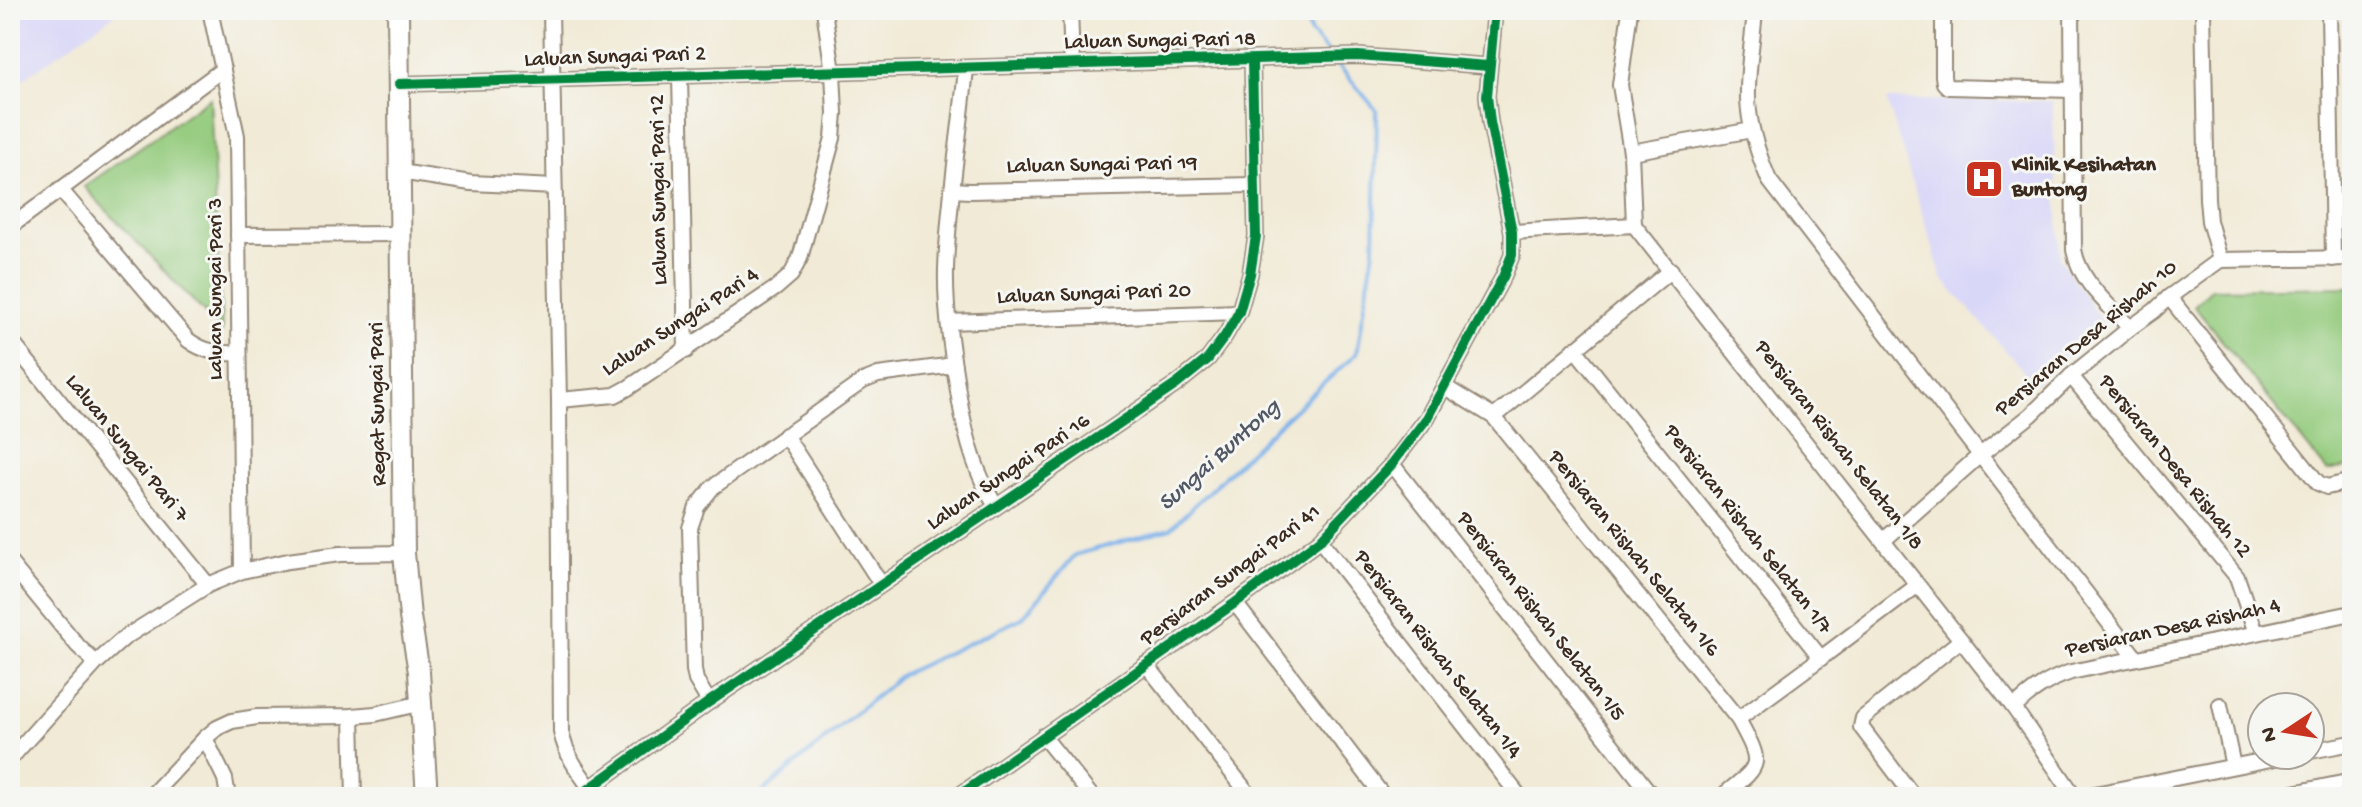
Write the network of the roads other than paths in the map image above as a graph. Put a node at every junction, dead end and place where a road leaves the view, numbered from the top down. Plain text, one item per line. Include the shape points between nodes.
1 (210, 10) edge
2 (398, 10) edge
3 (551, 10) edge
4 (824, 10) edge
5 (1070, 10) edge
6 (1495, 10) edge
7 (1630, 10) edge
8 (1755, 10) edge
9 (1943, 10) edge
10 (2072, 10) edge
11 (2203, 10) edge
12 (2329, 10) edge
13 (1252, 61) junction
14 (1072, 64) junction
15 (1488, 66) junction
16 (966, 68) junction
17 (223, 69) junction
18 (833, 72) junction
19 (680, 76) junction
20 (552, 80) junction
21 (399, 84) junction
22 (2073, 90) junction
23 (1752, 130) junction
24 (1631, 152) junction
25 (400, 172) junction
26 (1254, 185) junction
27 (554, 187) junction
28 (60, 189) junction
29 (952, 190) junction
30 (1634, 225) junction
31 (10, 227) edge
32 (1512, 232) junction
33 (401, 234) junction
34 (238, 235) junction
35 (2352, 258) edge
36 (2333, 259) junction
37 (2220, 260) junction
38 (1671, 270) junction
39 (2169, 297) junction
40 (1239, 312) junction
41 (949, 322) junction
42 (2130, 328) junction
43 (10, 340) edge
44 (1575, 349) junction
45 (686, 351) junction
46 (239, 353) junction
47 (954, 365) junction
48 (2071, 376) junction
49 (1445, 387) junction
50 (559, 400) junction
51 (1494, 417) junction
52 (785, 435) junction
53 (1979, 456) junction
54 (1392, 464) junction
55 (2352, 481) edge
56 (996, 506) junction
57 (1320, 540) junction
58 (1884, 540) junction
59 (404, 553) junction
60 (10, 563) edge
61 (242, 571) junction
62 (881, 584) junction
63 (208, 585) junction
64 (1918, 585) junction
65 (1235, 603) junction
66 (2352, 613) edge
67 (2256, 633) junction
68 (1961, 640) junction
69 (1821, 658) junction
70 (2136, 658) junction
71 (96, 663) junction
72 (1146, 664) junction
73 (709, 702) junction
74 (422, 703) junction
75 (2220, 705) dead end
76 (2014, 708) junction
77 (352, 716) junction
78 (1738, 719) junction
79 (1043, 736) junction
80 (205, 738) junction
81 (2352, 743) edge
82 (2326, 748) edge
83 (10, 759) edge
84 (2246, 764) edge
85 (2233, 766) junction
86 (2352, 781) edge
87 (976, 792) edge
88 (585, 793) edge
89 (150, 797) edge
90 (228, 797) edge
91 (354, 797) edge
92 (427, 797) edge
93 (957, 797) edge
94 (1092, 797) edge
95 (1251, 797) edge
96 (1384, 797) edge
97 (1520, 797) edge
98 (1653, 797) edge
99 (1721, 797) edge
100 (1914, 797) edge
101 (2077, 797) edge
102 (2274, 797) edge

1 - 17 street, Laluan Sungai Pari 3
2 - 21 main road, Regat Sungai Pari
3 - 20 street
4 - 18 street, Laluan Sungai Pari 4
5 - 14 street
6 - 15 street, Persiaran Sungai Pari 41
7 - 24 street via 1620,85
8 - 23 street via 1748,99
9 - 22 street via 1943,76 1948,87
10 - 22 street
11 - 37 street via 2207,199
12 - 36 street
13 - 14 street, Laluan Sungai Pari 18
13 - 15 street, Laluan Sungai Pari 18 via 1358,56
13 - 26 street, Laluan Sungai Pari 16
14 - 16 street, Laluan Sungai Pari 18
15 - 32 street, Persiaran Sungai Pari 41 via 1490,122
16 - 18 street, Laluan Sungai Pari 18
16 - 29 street
17 - 28 street
17 - 34 street, Laluan Sungai Pari 3 via 237,136
18 - 19 street, Laluan Sungai Pari 2
18 - 45 street, Laluan Sungai Pari 4 via 833,138 800,258 776,288
19 - 20 street, Laluan Sungai Pari 2
19 - 45 street, Laluan Sungai Pari 12
20 - 21 street, Laluan Sungai Pari 2
20 - 27 street
21 - 25 main road, Regat Sungai Pari
22 - 42 street via 2076,263
23 - 24 street
23 - 53 street via 1769,180
24 - 30 street
25 - 27 street via 471,183
25 - 33 main road, Regat Sungai Pari
26 - 29 street, Laluan Sungai Pari 19
26 - 40 street, Laluan Sungai Pari 16 via 1256,236
27 - 50 street
28 - 31 street
28 - 46 street via 188,340 200,349
29 - 41 street via 946,273
30 - 32 street
30 - 38 street, Persiaran Rishah Selatan 1/8
32 - 49 street, Persiaran Sungai Pari 41 via 1512,255 1503,277
33 - 34 street
33 - 59 main road, Regat Sungai Pari
34 - 46 street, Laluan Sungai Pari 3
35 - 36 street
36 - 37 street
37 - 39 street, Persiaran Desa Rishah 10
38 - 44 street
38 - 58 street, Persiaran Rishah Selatan 1/8
39 - 42 street, Persiaran Desa Rishah 10
39 - 55 street via 2318,483 2327,487
40 - 41 street, Laluan Sungai Pari 20
40 - 56 street, Laluan Sungai Pari 16 via 1208,359 1177,384
41 - 47 street
42 - 48 street, Persiaran Desa Rishah 10
43 - 63 street, Laluan Sungai Pari 7
44 - 51 street
44 - 69 street, Persiaran Rishah Selatan 1/7
45 - 50 street, Laluan Sungai Pari 4 via 615,395
46 - 61 street, Laluan Sungai Pari 3
47 - 52 street via 863,381
47 - 56 street via 974,463
48 - 53 street, Persiaran Desa Rishah 10
48 - 67 street, Persiaran Desa Rishah 12 via 2237,577
49 - 51 street, Persiaran Rishah Selatan 1/6
49 - 54 street, Persiaran Sungai Pari 41
50 - 88 street via 561,732
51 - 78 street, Persiaran Rishah Selatan 1/6
52 - 62 street
52 - 73 street via 713,487 697,507 690,528 694,670
53 - 58 street, Persiaran Desa Rishah 10
53 - 70 street
54 - 57 street, Persiaran Sungai Pari 41
54 - 98 street, Persiaran Rishah Selatan 1/5
56 - 62 street, Laluan Sungai Pari 16
57 - 65 street, Persiaran Sungai Pari 41
57 - 97 street, Persiaran Rishah Selatan 1/4
58 - 64 street, Persiaran Rishah Selatan 1/8
59 - 61 street via 340,554
59 - 74 main road, Regat Sungai Pari
60 - 71 street
61 - 63 street
62 - 73 street, Laluan Sungai Pari 16
63 - 71 street via 124,638
64 - 68 street, Persiaran Rishah Selatan 1/8
64 - 69 street
65 - 72 street, Persiaran Sungai Pari 41
65 - 96 street
66 - 67 street, Persiaran Desa Rishah 4
67 - 70 street, Persiaran Desa Rishah 4
68 - 76 street, Persiaran Rishah Selatan 1/8
68 - 100 street via 1863,718 1861,727
69 - 78 street, Persiaran Rishah Selatan 1/7
70 - 76 street, Persiaran Desa Rishah 4 via 2048,680
71 - 83 street
72 - 79 street, Persiaran Sungai Pari 41
72 - 95 street
73 - 88 street, Laluan Sungai Pari 16
74 - 77 street
74 - 92 main road, Regat Sungai Pari
75 - 85 street
76 - 101 street, Persiaran Rishah Selatan 1/8
77 - 80 street via 257,717 232,721
77 - 91 street
78 - 99 street, Persiaran Rishah Selatan 1/6 via 1757,760 1754,770
79 - 87 street, Persiaran Sungai Pari 41
79 - 94 street
80 - 89 street
80 - 90 street
81 - 82 street
84 - 85 street
85 - 101 street
86 - 102 street
87 - 93 street, Persiaran Sungai Pari 41

